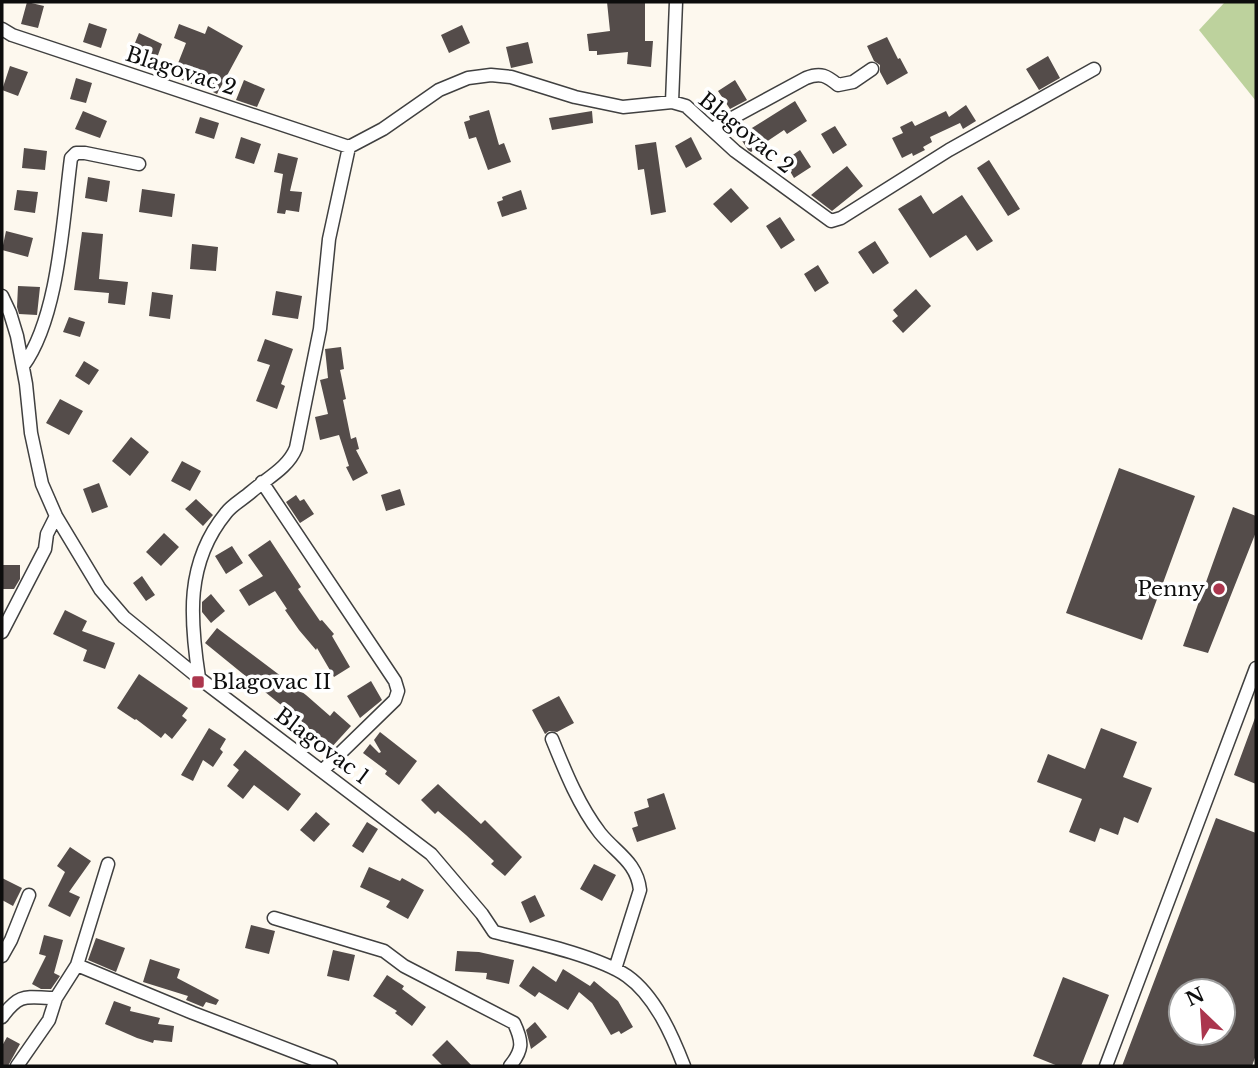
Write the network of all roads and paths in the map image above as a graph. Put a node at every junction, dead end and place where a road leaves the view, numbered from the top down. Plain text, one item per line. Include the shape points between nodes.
1 (676, 2) edge
2 (2, 29) edge
3 (872, 68) dead end
4 (1094, 69) dead end
5 (673, 102) junction
6 (712, 129) junction
7 (349, 147) junction
8 (139, 164) dead end
9 (2, 296) edge
10 (23, 366) junction
11 (262, 482) junction
12 (56, 516) junction
13 (2, 632) edge
14 (1256, 668) edge
15 (199, 678) junction
16 (552, 739) dead end
17 (323, 771) junction
18 (108, 864) dead end
19 (29, 895) dead end
20 (274, 919) dead end
21 (2, 956) edge
22 (77, 965) junction
23 (615, 970) junction
24 (56, 998) junction
25 (2, 1017) edge
26 (17, 1066) edge
27 (331, 1066) edge
28 (510, 1066) edge
29 (684, 1066) edge
30 (1106, 1066) edge

1 - 5 street
2 - 7 street, Blagovac 2
3 - 6 street via 846,85 820,74 806,78
4 - 6 street, Blagovac 2 via 831,221
5 - 6 street, Blagovac 2 via 686,106
5 - 7 street, Blagovac 2 via 623,107 511,77 468,78 439,90
7 - 11 street via 329,239 320,329 296,448 287,464
8 - 10 street via 85,153 71,158 52,292 33,352
9 - 10 street, Blagovac 1
10 - 12 street, Blagovac 1 via 30,433 42,484
11 - 15 street via 226,512 208,541 197,572 191,627
11 - 17 street via 398,691 395,700
12 - 13 street via 45,549
12 - 15 street, Blagovac 1 via 100,589 124,617
14 - 30 street
15 - 17 street, Blagovac 1
16 - 23 street via 600,832 631,862 639,878 640,890
17 - 23 street, Blagovac 1 via 431,854 494,932
18 - 22 street
19 - 21 street
20 - 28 street via 384,951 514,1023 521,1050
22 - 24 street
22 - 27 street
23 - 29 street, Blagovac 1 via 640,989 657,1012
24 - 25 street via 22,997
24 - 26 street via 49,1020

